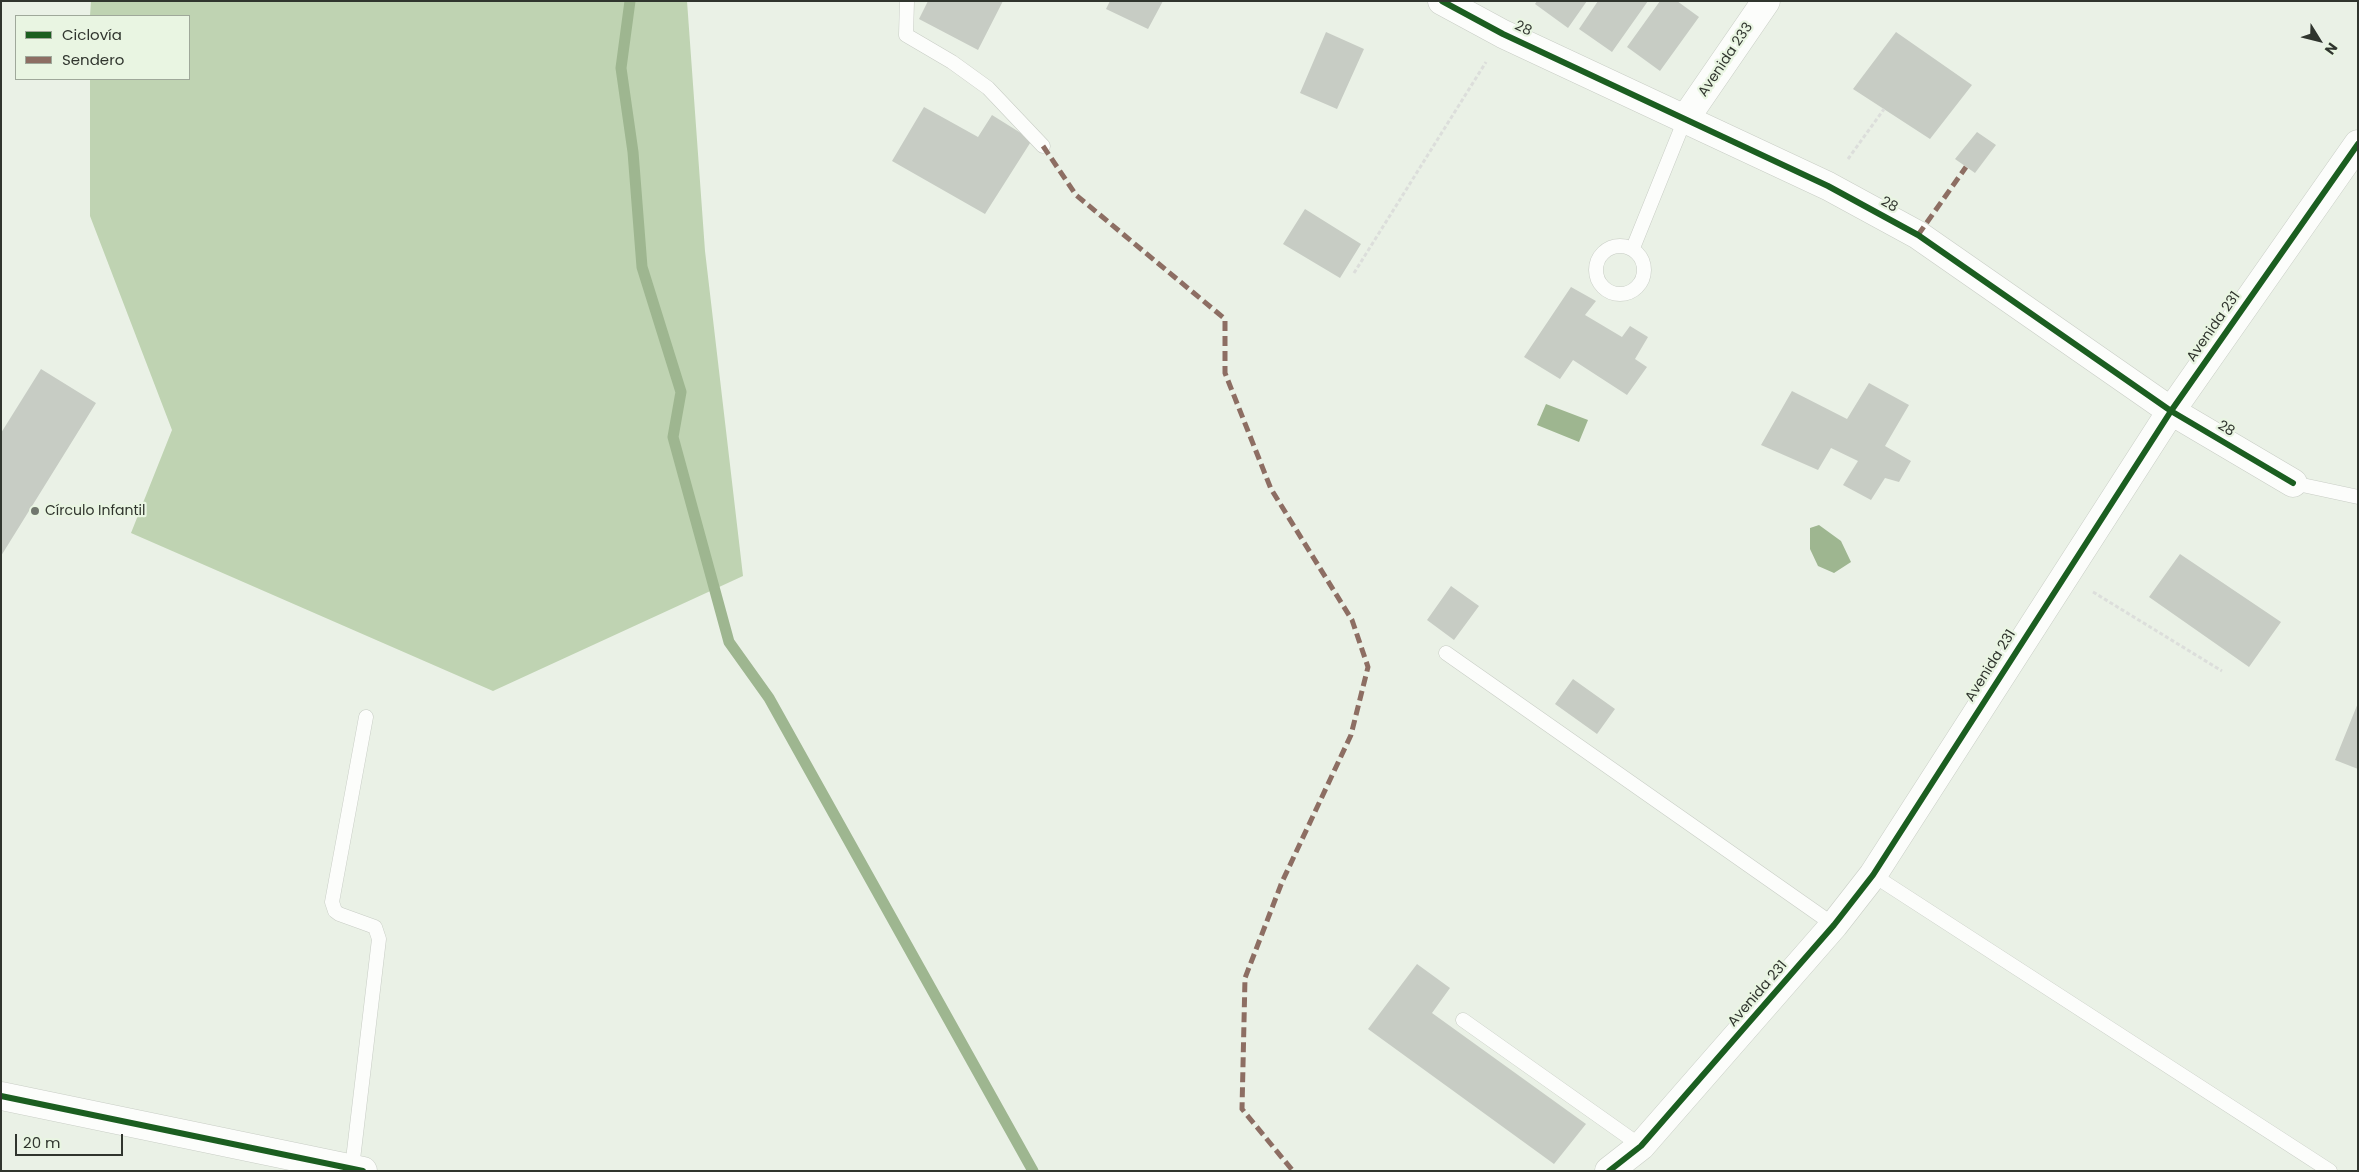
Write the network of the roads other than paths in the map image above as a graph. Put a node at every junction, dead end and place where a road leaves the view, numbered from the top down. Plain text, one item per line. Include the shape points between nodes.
1 (907, 1) edge
2 (1766, 1) edge
3 (1448, 2) edge
4 (1685, 119) junction
5 (2358, 144) edge
6 (1043, 146) dead end
7 (1632, 248) dead end
8 (2171, 411) junction
9 (2293, 483) joint
10 (2358, 497) edge
11 (1446, 652) dead end
12 (366, 718) dead end
13 (1873, 875) junction
14 (1834, 925) junction
15 (1463, 1020) dead end
16 (1, 1096) edge
17 (1641, 1146) junction
18 (357, 1169) edge
19 (1609, 1171) edge
20 (2330, 1171) edge

1 - 6 lane via 906,35 988,88
2 - 4 street, Avenida 233
3 - 4 street, 28 via 1504,34
4 - 7 lane
4 - 8 street, 28 via 1828,186 1918,235
5 - 8 street, Avenida 231
8 - 9 street, 28
8 - 13 street, Avenida 231
9 - 10 lane
11 - 14 lane
12 - 18 lane via 332,902 338,914 375,927 379,939
13 - 14 street, Avenida 231
13 - 20 lane
14 - 17 street, Avenida 231
15 - 17 lane
16 - 18 street
17 - 19 street, Avenida 231

